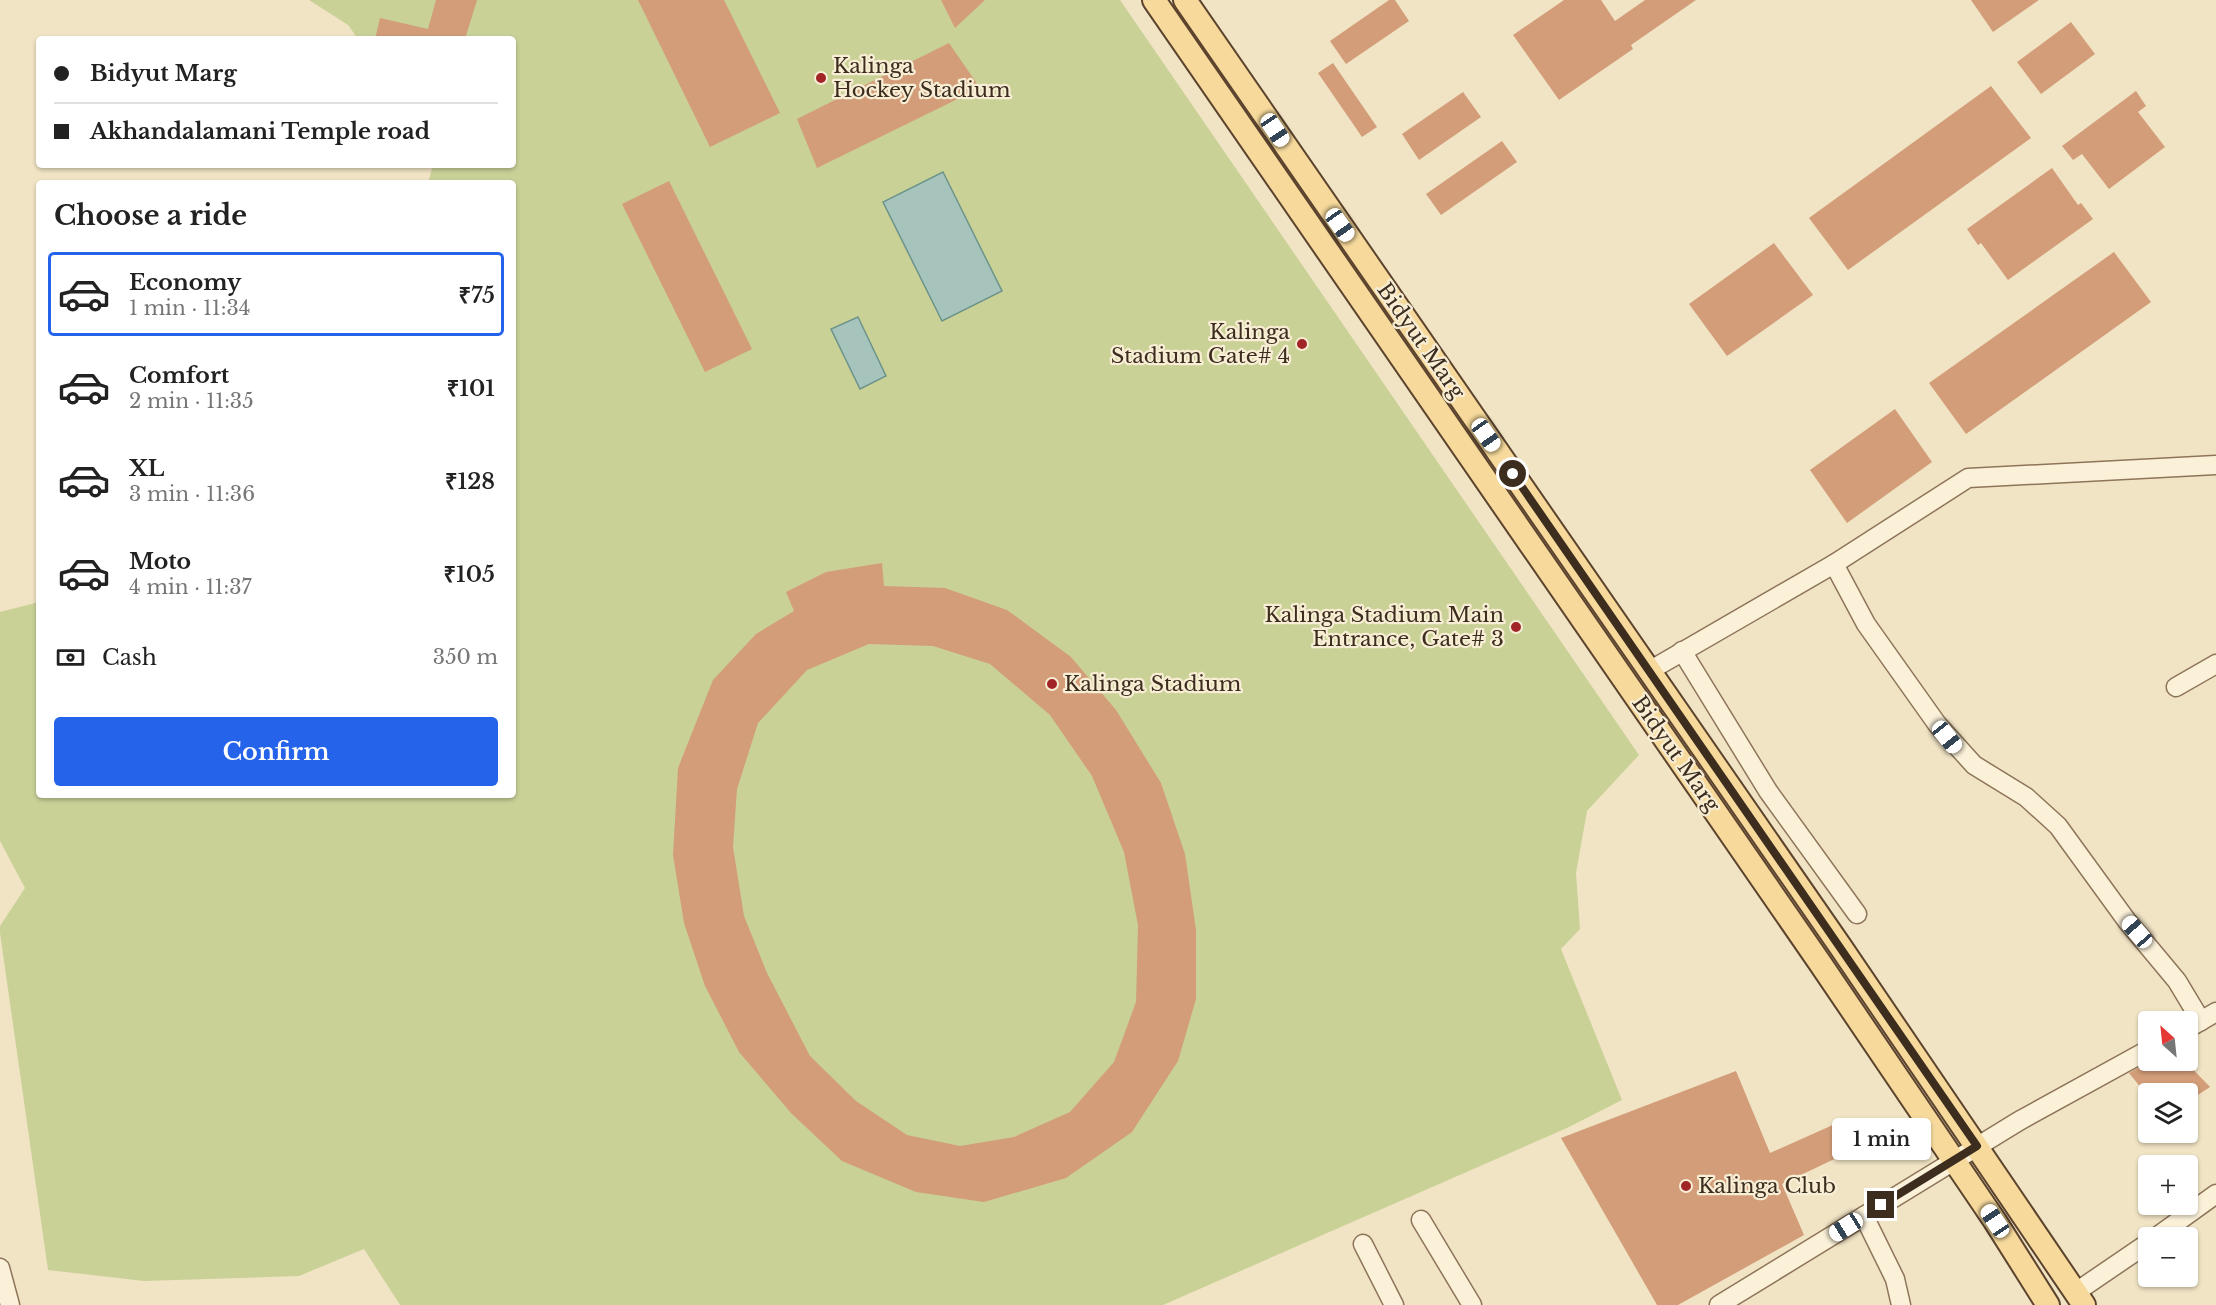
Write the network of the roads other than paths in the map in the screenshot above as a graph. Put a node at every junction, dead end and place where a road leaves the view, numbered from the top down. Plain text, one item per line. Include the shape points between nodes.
1 (1154, 0) edge
2 (1185, 0) edge
3 (2216, 465) edge
4 (1833, 564) junction
5 (1682, 651) junction
6 (2216, 664) edge
7 (1649, 671) junction
8 (2176, 687) dead end
9 (1857, 914) dead end
10 (2201, 1020) edge
11 (2138, 1056) edge
12 (1977, 1146) junction
13 (1954, 1160) junction
14 (2216, 1194) edge
15 (1864, 1216) junction
16 (1421, 1220) dead end
17 (2170, 1227) edge
18 (1363, 1244) dead end
19 (2138, 1251) edge
20 (0, 1268) edge
21 (2080, 1299) edge
22 (10, 1305) edge
23 (1394, 1305) edge
24 (1472, 1305) edge
25 (1719, 1305) edge
26 (1901, 1305) edge
27 (2048, 1305) edge

1 - 13 main road, Bidyut Marg
2 - 7 main road, Bidyut Marg
3 - 4 street via 1968,478
4 - 5 street
4 - 10 street via 1866,624 1937,724 1974,765 2026,797 2058,826 2127,921 2177,981
5 - 7 street
5 - 9 street via 1768,792
6 - 8 street
7 - 12 main road, Bidyut Marg
11 - 12 street
12 - 13 street
12 - 21 main road, Bidyut Marg
13 - 15 street
13 - 27 main road, Bidyut Marg
14 - 17 street
15 - 25 street
15 - 26 street via 1895,1279
16 - 24 street
18 - 23 street
19 - 21 street
20 - 22 street

